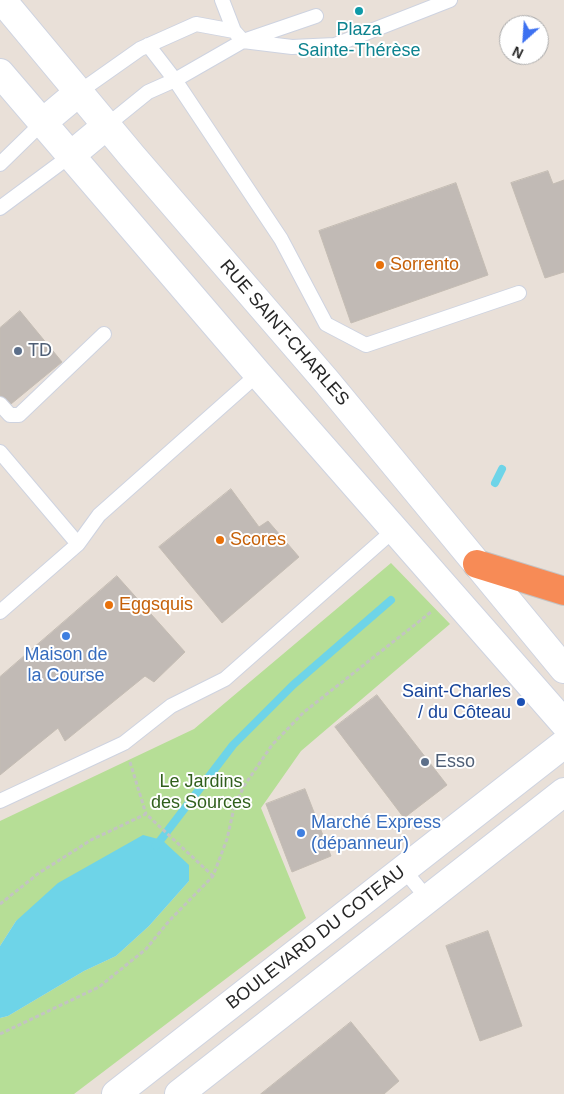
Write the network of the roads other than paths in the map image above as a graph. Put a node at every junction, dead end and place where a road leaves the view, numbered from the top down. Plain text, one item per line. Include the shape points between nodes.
1 (2, 0) edge
2 (222, 0) edge
3 (450, 0) edge
4 (316, 16) dead end
5 (238, 36) junction
6 (148, 45) junction
7 (0, 73) edge
8 (175, 80) junction
9 (78, 92) junction
10 (42, 123) junction
11 (106, 126) junction
12 (70, 156) junction
13 (0, 164) edge
14 (0, 208) edge
15 (519, 293) dead end
16 (104, 334) dead end
17 (258, 374) junction
18 (0, 404) edge
19 (0, 452) edge
20 (394, 530) junction
21 (78, 544) junction
22 (477, 564) junction
23 (564, 591) edge
24 (0, 612) edge
25 (564, 669) edge
26 (564, 723) edge
27 (564, 744) edge
28 (564, 792) edge
29 (0, 801) edge
30 (404, 870) junction
31 (427, 898) junction
32 (116, 1094) edge
33 (179, 1094) edge

1 - 9 street, RUE SAINT-CHARLES
2 - 5 lane
3 - 5 lane via 335,45 292,47
4 - 5 lane
5 - 6 lane via 196,24
5 - 8 lane
6 - 8 lane
6 - 9 lane
7 - 10 street
8 - 11 lane via 148,92
8 - 15 lane via 282,239 326,324 366,345
9 - 10 street
9 - 11 street, RUE SAINT-CHARLES
10 - 12 street
10 - 13 lane
11 - 12 street
11 - 22 street, RUE SAINT-CHARLES via 327,382
12 - 14 lane
12 - 17 street
16 - 18 lane via 19,415 10,415
17 - 20 street
17 - 21 lane via 99,515
19 - 21 lane
20 - 26 street
20 - 29 lane via 225,679 172,706 124,743
21 - 24 lane
22 - 23 highway
22 - 25 street, RUE SAINT-CHARLES
27 - 30 street, BOULEVARD DU COTEAU
28 - 31 street, BOULEVARD DU COTEAU
30 - 31 lane
30 - 32 street, BOULEVARD DU COTEAU
31 - 33 street, BOULEVARD DU COTEAU

